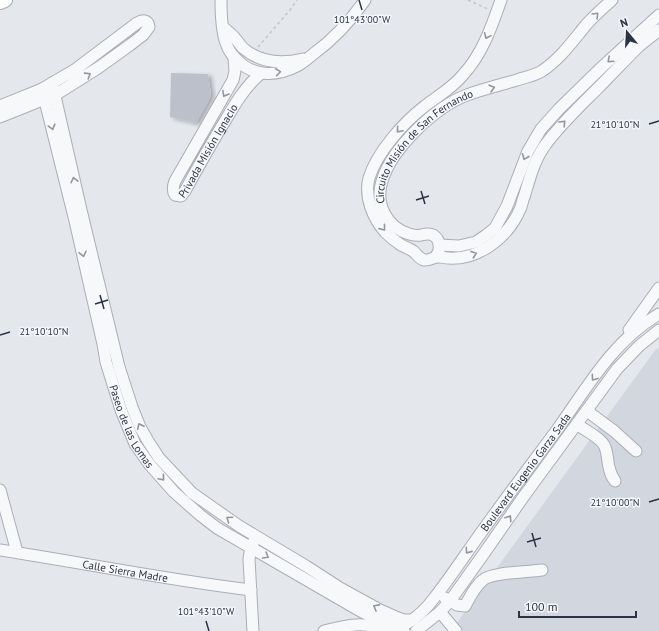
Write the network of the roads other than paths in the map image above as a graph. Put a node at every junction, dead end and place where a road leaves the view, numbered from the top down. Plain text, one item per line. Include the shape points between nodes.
1 (4, 0) edge
2 (221, 0) edge
3 (365, 0) edge
4 (501, 0) edge
5 (612, 0) edge
6 (0, 2) edge
7 (659, 15) edge
8 (224, 28) junction
9 (659, 30) edge
10 (234, 57) junction
11 (310, 57) junction
12 (260, 74) junction
13 (47, 95) junction
14 (0, 106) edge
15 (0, 118) edge
16 (420, 236) junction
17 (439, 245) junction
18 (414, 252) junction
19 (436, 256) junction
20 (659, 288) edge
21 (659, 314) edge
22 (659, 330) edge
23 (108, 343) junction
24 (618, 347) junction
25 (587, 411) junction
26 (577, 424) junction
27 (614, 431) junction
28 (604, 444) junction
29 (636, 451) dead end
30 (615, 481) dead end
31 (0, 490) edge
32 (256, 537) junction
33 (251, 547) junction
34 (0, 550) edge
35 (17, 552) junction
36 (542, 570) dead end
37 (251, 590) junction
38 (438, 593) junction
39 (450, 601) junction
40 (440, 612) junction
41 (413, 620) junction
42 (398, 630) edge
43 (253, 631) edge
44 (325, 631) edge
45 (384, 631) edge
46 (416, 631) edge
47 (456, 631) edge

1 - 6 main road
2 - 8 street
3 - 11 street via 336,36
4 -> 18 street, Circuito Misión de San Fernando via 470,67 457,81 401,127 382,153 369,179 369,202 374,216 389,236
16 -> 5 street, Circuito Misión de San Fernando via 400,230 391,224 386,218 381,201 382,182 404,143 435,114 466,95 535,75 548,67
7 -> 17 street via 603,66 541,129 528,151 507,206 495,228 476,242 459,246
8 - 10 street via 226,42
8 - 11 street via 244,49 264,60 293,61
19 -> 9 street, Circuito Misión de San Fernando via 465,257 481,251 499,239 510,227 521,207 542,149 556,131
10 - 12 street via 244,67
10 -> 12 street, Privada Misión Ignacio via 233,80 175,181 175,195 181,196 185,191 241,95
12 -> 11 street via 284,71
13 -> 13 street, Paseo de las Lomas via 98,68 143,35 149,27 148,23 145,20 139,22 76,69 52,83
13 - 14 street
13 - 15 street
13 - 23 street, Paseo de las Lomas via 74,214
16 - 17 street, Circuito Misión de San Fernando via 432,235
16 - 18 street via 414,242
17 - 19 street
18 - 19 street, Circuito Misión de San Fernando via 424,260
20 - 24 street
21 - 24 street, Boulevard Eugenio Garza Sada via 637,329
22 - 25 street, Boulevard Eugenio Garza Sada via 617,369
32 -> 23 street, Paseo de las Lomas via 192,493 159,458 137,420
23 -> 33 street, Paseo de las Lomas via 106,362 121,410 136,444 150,465 200,516
24 -> 38 street, Boulevard Eugenio Garza Sada
25 - 26 street, Boulevard Eugenio Garza Sada
25 - 27 street
26 - 28 street
39 -> 26 street, Boulevard Eugenio Garza Sada
27 - 28 street
27 - 29 street
28 - 30 street via 610,472
31 - 35 street
32 - 33 street
41 -> 32 street, Paseo de las Lomas via 404,620 380,610
33 - 37 street
33 -> 42 street, Paseo de las Lomas
34 - 35 street, Calle Sierra Madre
35 - 37 street, Calle Sierra Madre via 163,578
36 - 39 street via 487,577 480,582 465,606
37 - 43 street
38 - 39 street
38 - 41 street, Boulevard Eugenio Garza Sada
39 - 40 street, Boulevard Eugenio Garza Sada
40 - 46 street, Boulevard Eugenio Garza Sada
40 - 47 street
41 - 42 street, Boulevard Eugenio Garza Sada
44 - 45 street via 369,625

